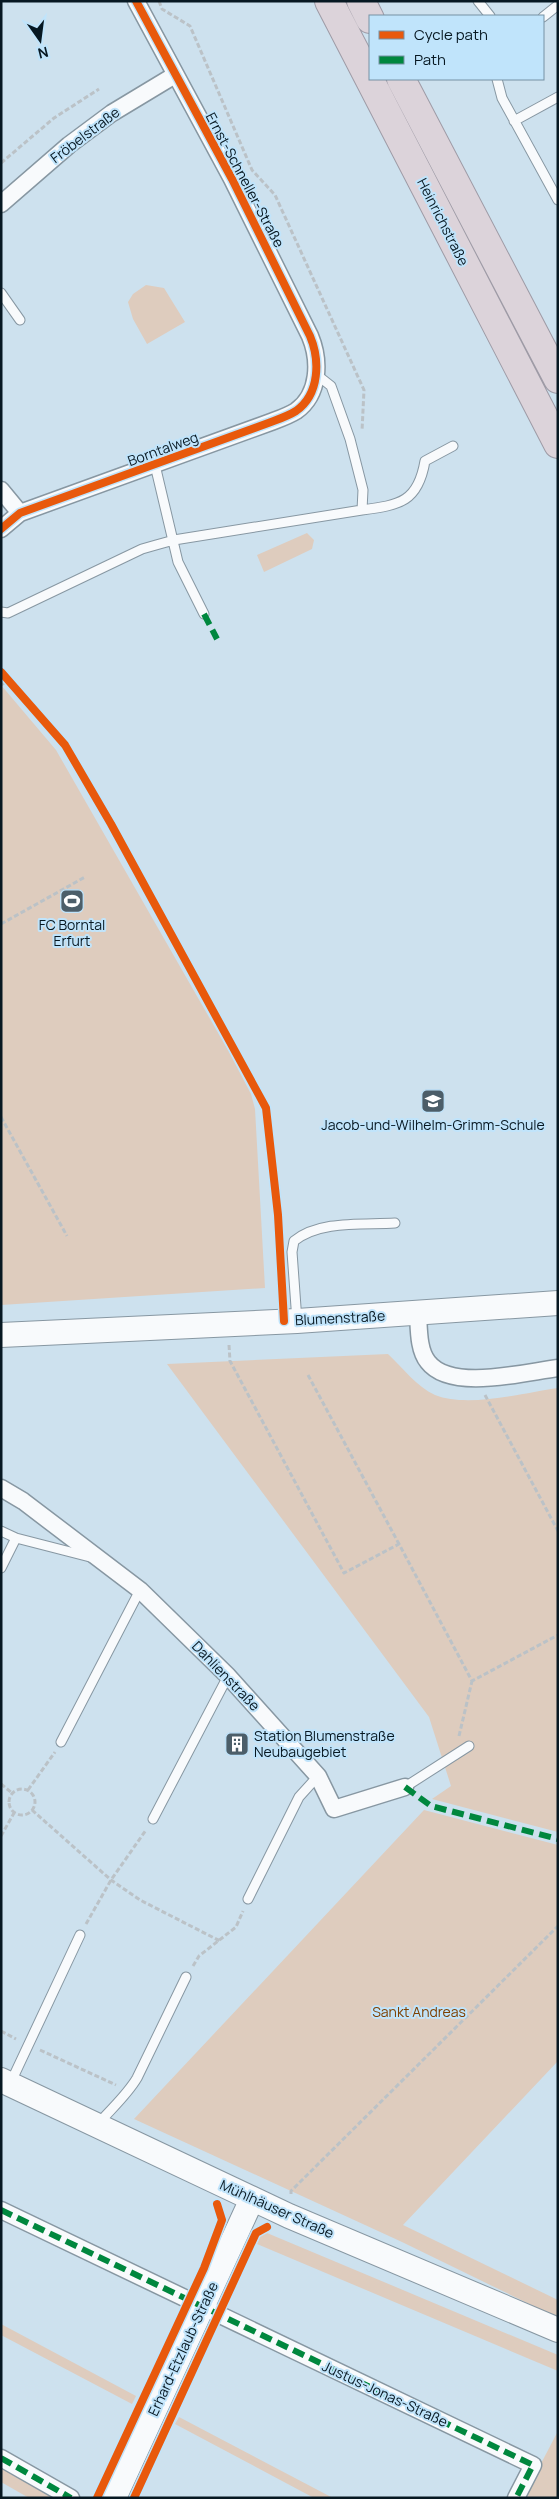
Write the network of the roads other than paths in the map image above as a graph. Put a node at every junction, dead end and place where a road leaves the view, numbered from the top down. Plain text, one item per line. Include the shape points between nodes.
1 (136, 1) edge
2 (329, 1) edge
3 (361, 1) edge
4 (478, 1) edge
5 (558, 5) edge
6 (489, 15) edge
7 (544, 16) edge
8 (369, 17) edge
9 (175, 75) junction
10 (369, 78) edge
11 (370, 80) edge
12 (402, 80) edge
13 (498, 80) edge
14 (558, 97) edge
15 (514, 121) junction
16 (558, 200) edge
17 (1, 204) edge
18 (1, 292) edge
19 (20, 320) dead end
20 (317, 375) junction
21 (558, 379) edge
22 (558, 444) edge
23 (453, 446) dead end
24 (155, 465) junction
25 (1, 490) edge
26 (362, 510) junction
27 (20, 513) junction
28 (1, 529) edge
29 (174, 540) junction
30 (1, 612) edge
31 (204, 614) dead end
32 (395, 1223) dead end
33 (558, 1303) edge
34 (418, 1314) junction
35 (297, 1321) junction
36 (1, 1335) edge
37 (558, 1368) edge
38 (1, 1488) edge
39 (1, 1532) edge
40 (16, 1538) junction
41 (99, 1559) junction
42 (1, 1568) edge
43 (140, 1590) junction
44 (228, 1676) junction
45 (62, 1742) road end
46 (468, 1746) dead end
47 (318, 1776) junction
48 (405, 1787) joint
49 (153, 1819) road end
50 (248, 1899) road end
51 (80, 1935) road end
52 (186, 1977) road end
53 (6, 2082) edge
54 (98, 2124) junction
55 (252, 2199) junction
56 (1, 2210) edge
57 (202, 2308) junction
58 (558, 2330) edge
59 (1, 2458) edge
60 (71, 2498) edge
61 (114, 2498) edge
62 (516, 2498) edge

1 - 9 street, Ernst-Schneller-Straße
2 - 10 highway, Heinrichstraße
3 - 8 highway
4 - 6 lane
5 - 7 lane
9 - 17 street, Fröbelstraße via 112,112 69,144
9 - 20 street, Ernst-Schneller-Straße via 232,179 310,336 316,351
11 - 22 highway, Heinrichstraße
12 - 21 highway, Heinrichstraße
13 - 15 lane via 502,98
14 - 15 lane
15 - 16 lane
18 - 19 lane
20 - 24 street, Borntalweg via 309,397 296,411
20 - 26 lane via 331,386 350,440 363,490
23 - 26 lane via 425,461 422,479 410,496 389,506
24 - 27 street, Borntalweg
24 - 29 lane
25 - 27 street
26 - 29 lane
27 - 28 street, Borntalweg
29 - 30 lane via 142,550 8,613
29 - 31 lane via 178,562
32 - 35 lane via 317,1228 294,1241
33 - 34 street, Blumenstraße
34 - 35 street, Blumenstraße
34 - 37 street via 420,1341 428,1362 442,1373 468,1380
35 - 36 street, Blumenstraße
38 - 41 street, Dahlienstraße
39 - 40 lane
40 - 41 lane
40 - 42 lane
41 - 43 street, Dahlienstraße
43 - 44 street, Dahlienstraße
43 - 45 lane
44 - 47 street, Dahlienstraße
44 - 49 lane
46 - 48 lane, Dahlienstraße
47 - 48 street, Dahlienstraße via 334,1809
47 - 50 lane via 299,1797
51 - 53 lane via 28,2044
52 - 54 lane via 129,2091
53 - 54 street, Mühlhäuser Straße
54 - 55 street, Mühlhäuser Straße
55 - 57 street, Erhard-Etzlaub-Straße
55 - 58 street, Mühlhäuser Straße
56 - 57 street
57 - 61 street, Erhard-Etzlaub-Straße
57 - 62 street, Justus-Jonas-Straße via 533,2465
59 - 60 street

